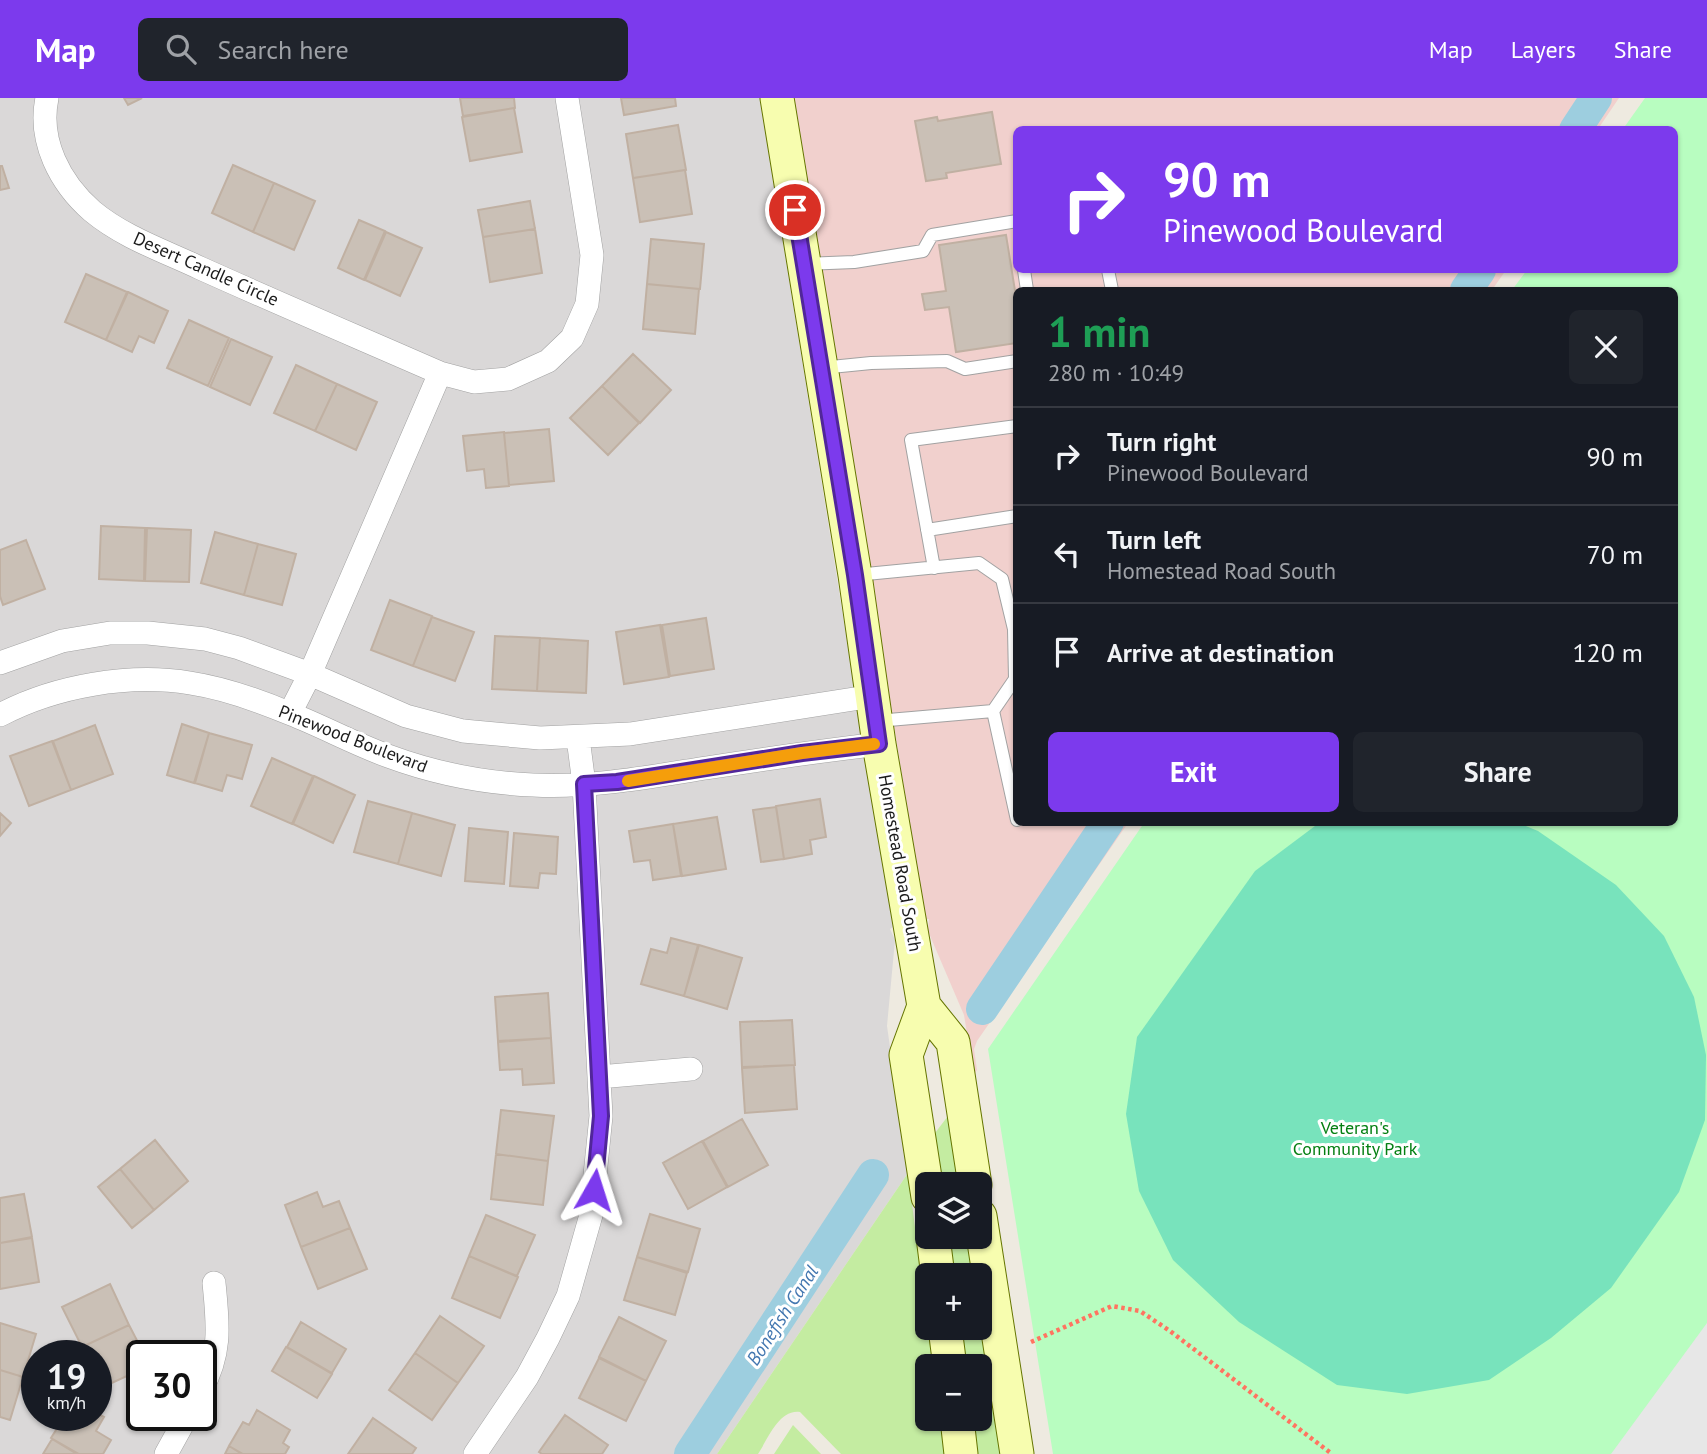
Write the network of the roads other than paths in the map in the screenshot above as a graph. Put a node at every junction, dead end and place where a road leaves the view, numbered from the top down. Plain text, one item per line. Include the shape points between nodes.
1 (47, 98) edge
2 (567, 98) edge
3 (777, 98) edge
4 (1013, 222) edge
5 (804, 264) junction
6 (1013, 362) edge
7 (821, 368) junction
8 (440, 373) junction
9 (1013, 427) edge
10 (1013, 517) edge
11 (927, 530) junction
12 (933, 568) junction
13 (855, 575) junction
14 (1013, 625) edge
15 (0, 663) edge
16 (310, 674) junction
17 (1013, 682) edge
18 (993, 711) junction
19 (290, 713) junction
20 (0, 715) edge
21 (876, 720) junction
22 (578, 738) junction
23 (584, 784) junction
24 (1013, 800) edge
25 (925, 1006) junction
26 (691, 1069) dead end
27 (599, 1077) junction
28 (924, 1172) edge
29 (973, 1172) edge
30 (985, 1249) edge
31 (214, 1283) dead end
32 (217, 1341) edge
33 (179, 1431) edge
34 (958, 1431) edge
35 (166, 1454) edge
36 (475, 1454) edge
37 (961, 1454) edge
38 (1017, 1454) edge

1 - 8 street, Desert Candle Circle via 47,146 65,181 92,211 128,235
2 - 8 street, Desert Candle Circle via 592,255 587,304 572,338 548,361 508,379 474,383
3 - 5 main road, Homestead Road South
4 - 5 lane via 932,235 923,251
5 - 7 main road, Homestead Road South
6 - 7 lane via 965,369 947,361
7 - 13 main road, Homestead Road South
8 - 16 street
9 - 11 lane via 911,440
10 - 11 lane
11 - 12 lane
12 - 13 lane
12 - 14 lane via 979,563 1002,579
13 - 21 main road, Homestead Road South
15 - 16 street via 62,641 110,633 148,633 216,642
16 - 19 street
16 - 22 street via 406,716 463,731
17 - 18 lane
18 - 21 lane
18 - 24 lane
19 - 20 street, Pinewood Boulevard via 189,683 121,680 68,689
19 - 23 street, Pinewood Boulevard via 387,756 438,771 533,785
21 - 22 street via 706,723
21 - 23 street, Pinewood Boulevard via 802,753
21 - 25 main road, Homestead Road South
22 - 23 street
23 - 27 street
25 - 28 main road via 906,1055
25 - 29 main road, Homestead Road South via 953,1042
26 - 27 street
27 - 36 street via 601,1116 592,1215 568,1296 527,1377
30 - 38 main road
31 - 32 street
33 - 35 street
34 - 37 main road

